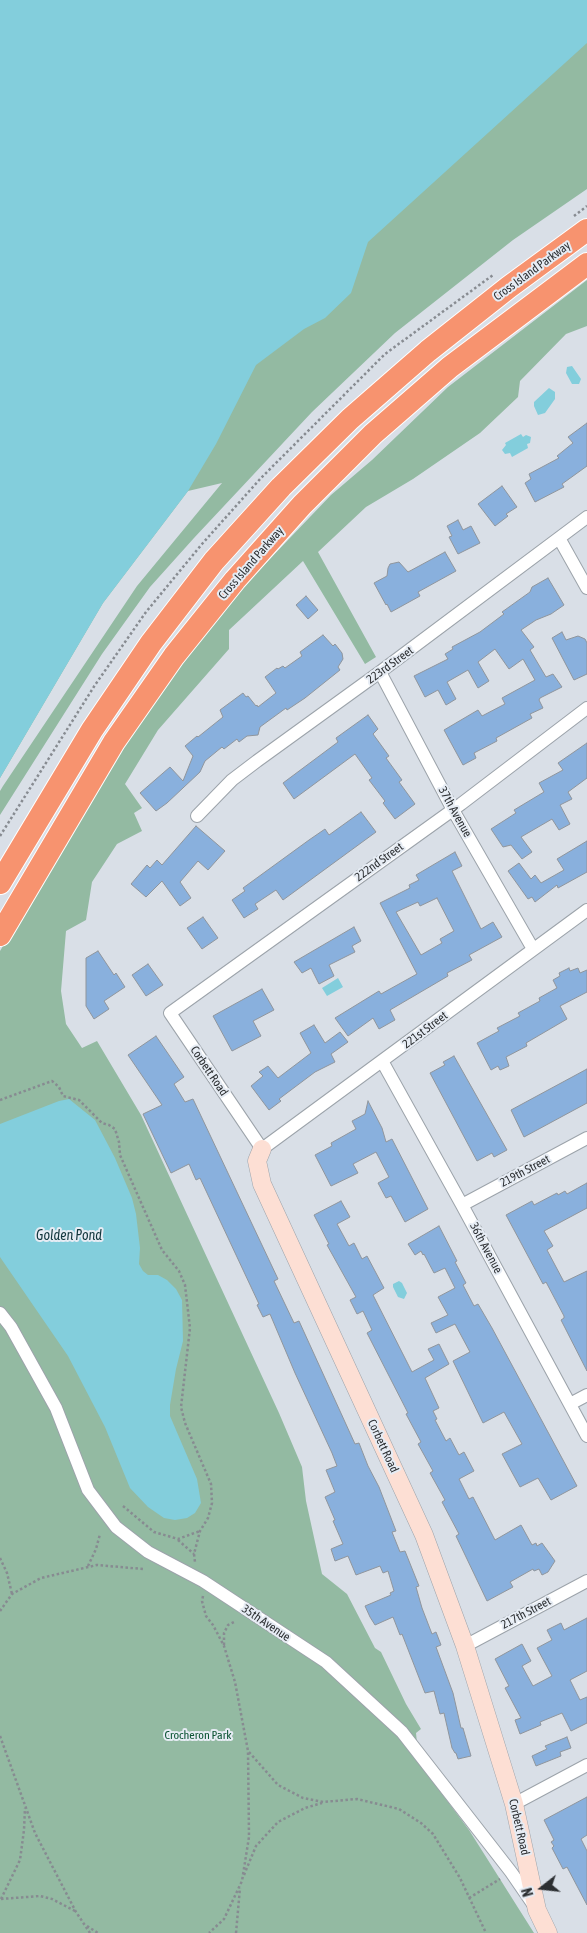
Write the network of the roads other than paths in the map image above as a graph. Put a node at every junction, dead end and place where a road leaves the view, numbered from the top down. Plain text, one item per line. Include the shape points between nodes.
1 (587, 230) edge
2 (587, 264) edge
3 (587, 517) edge
4 (559, 538) junction
5 (587, 588) edge
6 (380, 672) junction
7 (587, 708) edge
8 (453, 810) junction
9 (197, 816) dead end
10 (0, 883) edge
11 (587, 910) edge
12 (0, 936) edge
13 (533, 949) junction
14 (170, 1013) joint
15 (382, 1061) junction
16 (587, 1138) edge
17 (262, 1149) junction
18 (462, 1205) junction
19 (0, 1313) edge
20 (587, 1395) edge
21 (570, 1404) junction
22 (587, 1436) edge
23 (587, 1581) edge
24 (465, 1646) junction
25 (587, 1765) edge
26 (514, 1804) junction
27 (537, 1910) junction
28 (548, 1933) edge

1 - 10 highway, Cross Island Parkway via 428,350 281,487 214,561 151,643 92,730
2 - 12 highway, Cross Island Parkway via 450,367 373,434 302,505 235,580 174,656 114,742
3 - 4 street, 223rd Street
4 - 5 street
4 - 6 street, 223rd Street
6 - 8 street, 37th Avenue
6 - 9 street, 223rd Street via 232,780
7 - 8 street, 222nd Street
8 - 13 street, 37th Avenue
8 - 14 street, 222nd Street
11 - 13 street, 221st Street
13 - 15 street, 221st Street
14 - 17 street, Corbett Road
15 - 17 street, 221st Street
15 - 18 street, 36th Avenue
16 - 18 street, 219th Street
17 - 24 street, Corbett Road via 257,1161 262,1184 424,1535
18 - 21 street, 36th Avenue
19 - 27 street, 35th Avenue via 56,1408 88,1490 116,1527 142,1547 206,1583 326,1662 402,1732
20 - 21 street
21 - 22 street, 36th Avenue
23 - 24 street, 217th Street
24 - 26 street, Corbett Road
25 - 26 street
26 - 27 street, Corbett Road
27 - 28 street, 35th Avenue

